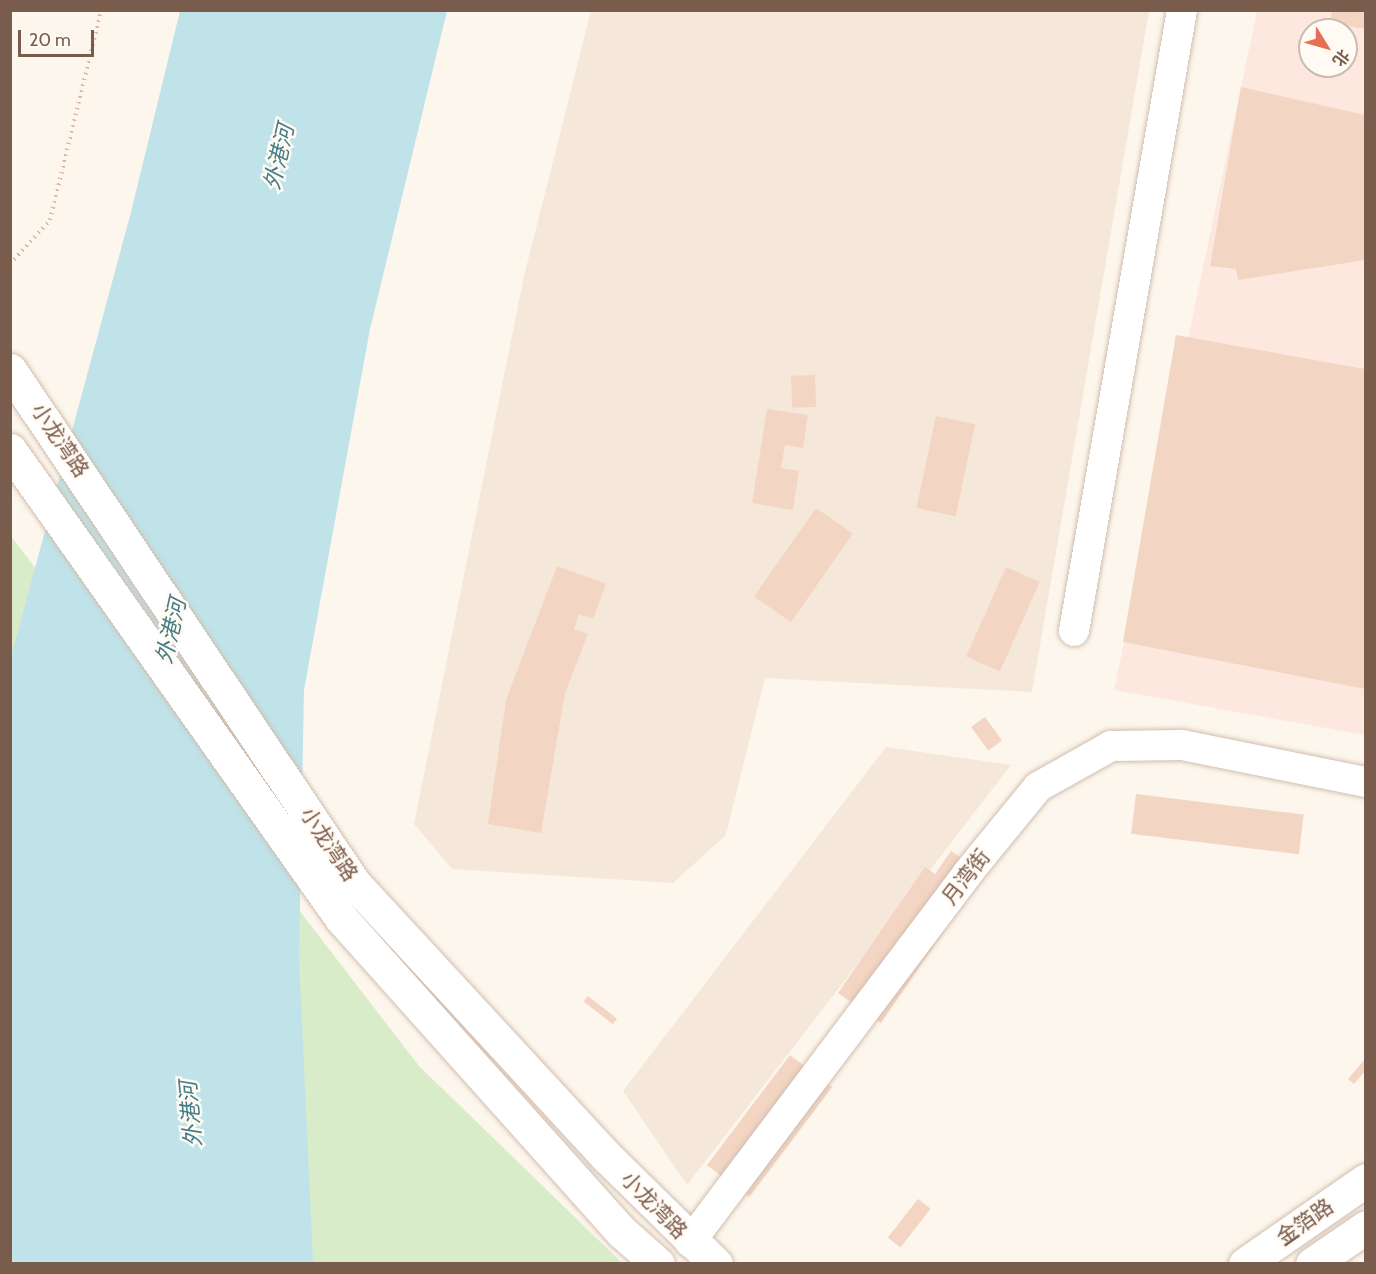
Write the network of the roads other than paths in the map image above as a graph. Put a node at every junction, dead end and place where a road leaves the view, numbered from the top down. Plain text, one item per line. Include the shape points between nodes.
1 (1182, 10) edge
2 (10, 370) edge
3 (10, 450) edge
4 (1074, 631) dead end
5 (1365, 782) edge
6 (1365, 1180) edge
7 (1365, 1227) edge
8 (690, 1242) junction
9 (658, 1263) edge
10 (716, 1263) edge
11 (1245, 1263) edge
12 (1312, 1263) edge

1 - 4 street
2 - 8 main road, 小龙湾路 via 354,883
3 - 9 main road, 小龙湾路 via 340,918 621,1232
5 - 8 street, 月湾街 via 1182,745 1111,746 1038,787 967,874
6 - 11 main road, 金箔路
7 - 12 main road, 金箔路
8 - 10 main road, 小龙湾路

